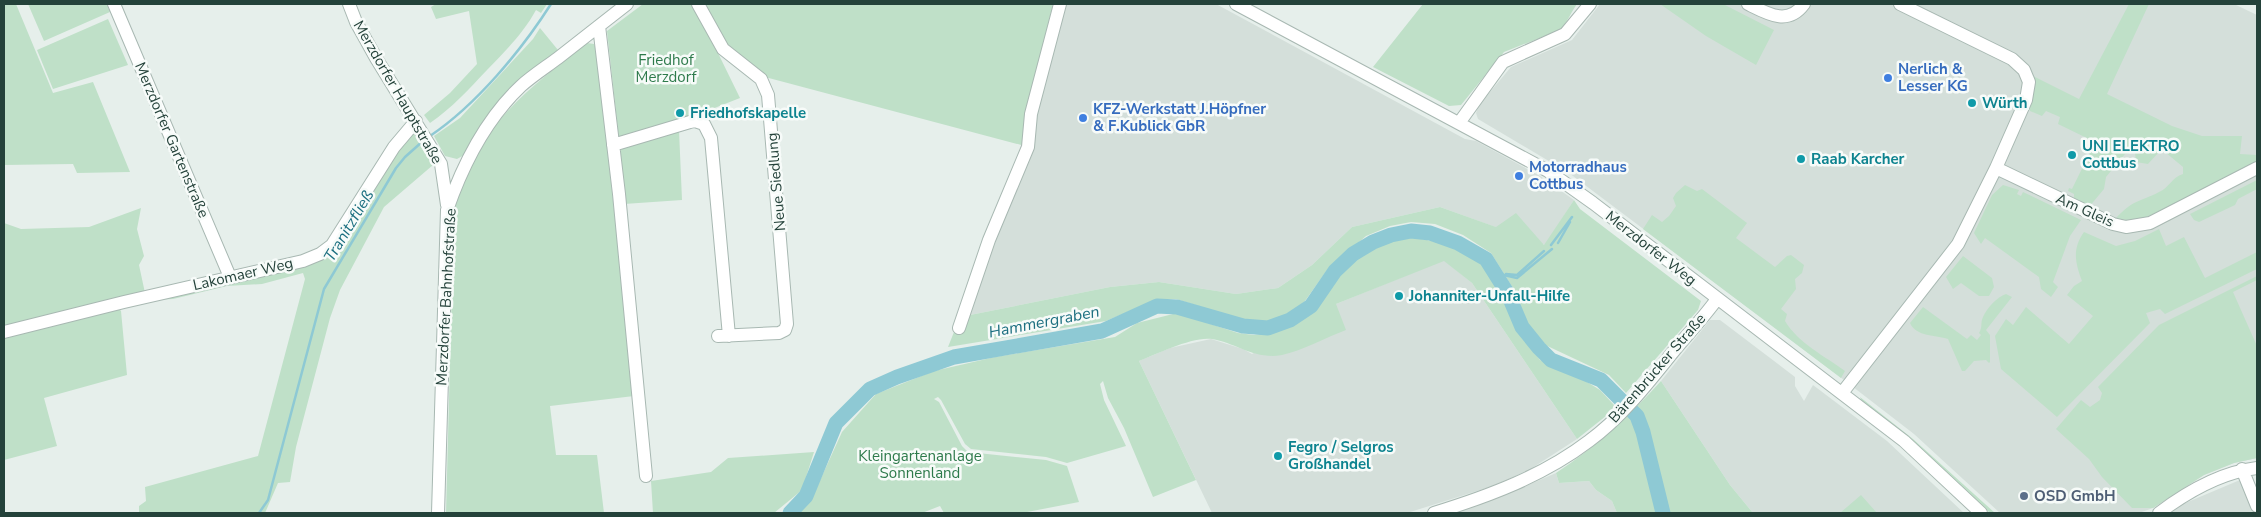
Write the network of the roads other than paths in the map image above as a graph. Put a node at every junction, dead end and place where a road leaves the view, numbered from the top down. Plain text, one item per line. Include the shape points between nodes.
1 (114, 4) edge
2 (349, 4) edge
3 (627, 4) edge
4 (698, 4) edge
5 (1060, 4) edge
6 (1236, 4) edge
7 (1590, 4) edge
8 (1748, 4) edge
9 (1804, 4) edge
10 (1900, 4) edge
11 (599, 26) junction
12 (1459, 123) junction
13 (418, 124) junction
14 (613, 145) junction
15 (1996, 168) junction
16 (2257, 168) edge
17 (447, 210) junction
18 (230, 277) junction
19 (1716, 299) junction
20 (959, 328) dead end
21 (4, 332) edge
22 (1842, 393) junction
23 (2257, 468) edge
24 (2242, 470) junction
25 (646, 476) dead end
26 (2257, 506) edge
27 (438, 513) edge
28 (1434, 513) edge
29 (1981, 513) edge
30 (2159, 513) edge

1 - 18 street, Merzdorfer Gartenstraße
2 - 13 street, Merzdorfer Hauptstraße via 372,50
3 - 11 street, Merzdorfer Bahnhofstraße
4 - 14 street, Neue Siedlung via 723,49 761,80 768,95 785,330 724,336 711,138 704,124 690,122
5 - 20 street via 1031,114 1028,147 989,240
6 - 12 street, Merzdorfer Weg
7 - 12 street via 1565,34 1503,62
8 - 9 street via 1771,16 1785,18
10 - 15 street via 2012,59 2024,70 2030,82 2026,100
11 - 14 street
11 - 17 street, Merzdorfer Bahnhofstraße via 522,85 496,114 468,158
12 - 19 street, Merzdorfer Weg via 1548,171
13 - 17 street, Merzdorfer Hauptstraße via 441,164
13 - 18 street, Lakomaer Weg via 394,147 326,251 303,261
14 - 25 street
15 - 16 street, Am Gleis via 2113,224 2126,227 2150,222
15 - 22 street via 1958,244
17 - 27 street, Merzdorfer Bahnhofstraße
18 - 21 street, Lakomaer Weg
19 - 22 street, Merzdorfer Weg
19 - 28 street, Bärenbrücker Straße via 1638,394 1590,441 1531,477 1488,496
22 - 29 street, Merzdorfer Weg via 1904,441
23 - 24 street
24 - 26 street
24 - 30 street via 2213,481

